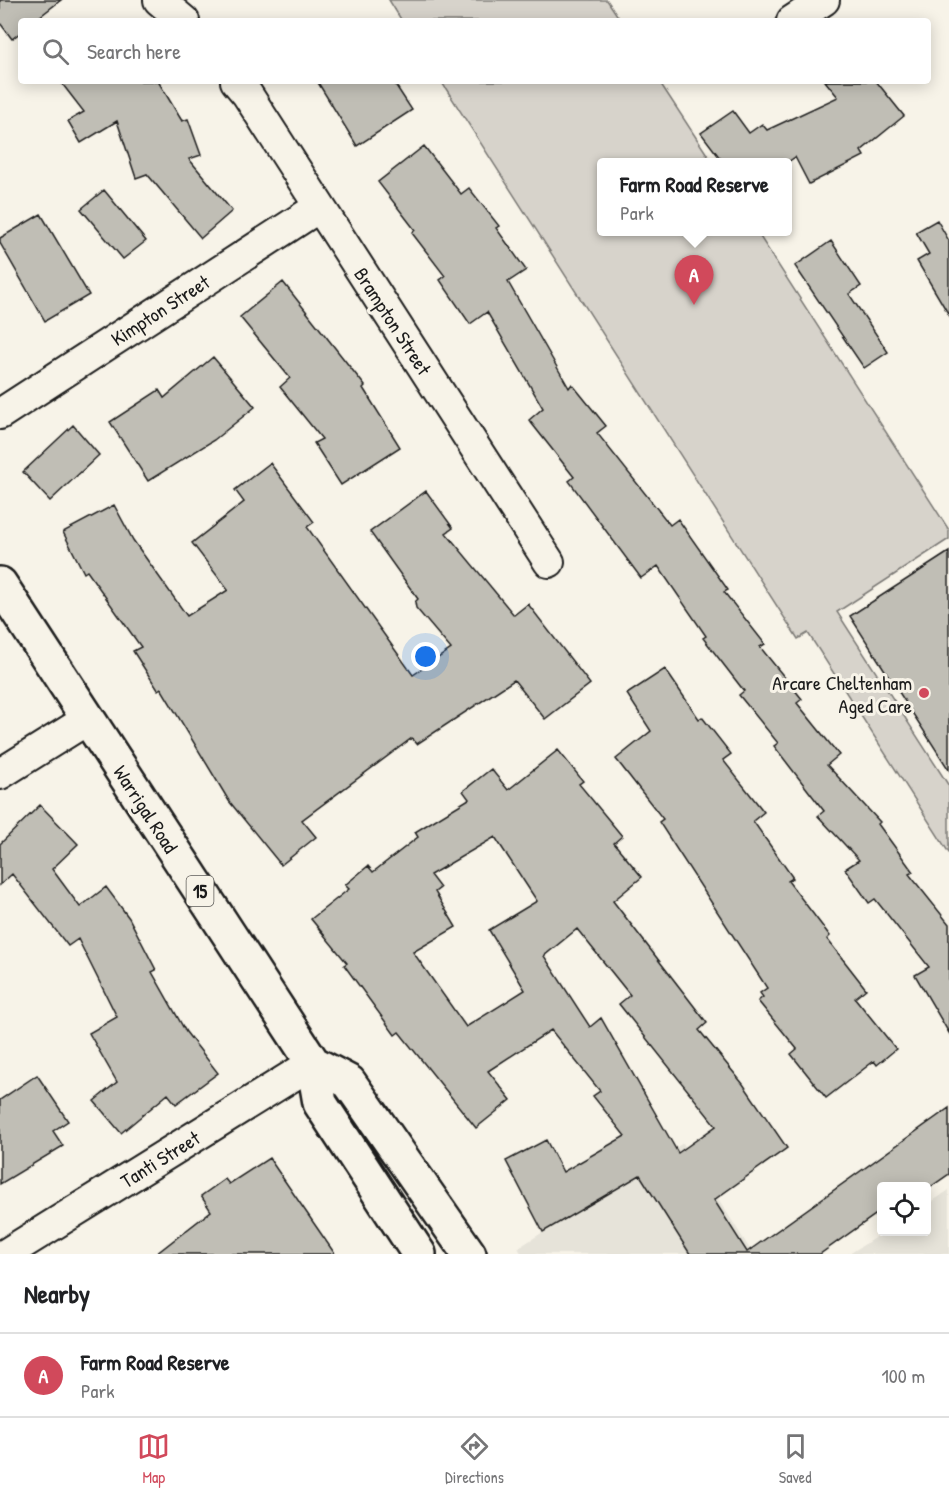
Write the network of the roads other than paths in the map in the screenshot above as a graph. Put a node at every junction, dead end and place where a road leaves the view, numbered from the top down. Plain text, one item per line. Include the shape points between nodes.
1 (159, 0) edge
2 (824, 0) edge
3 (180, 18) edge
4 (797, 18) edge
5 (239, 84) edge
6 (319, 207) junction
7 (0, 414) edge
8 (549, 562) dead end
9 (0, 584) edge
10 (88, 719) junction
11 (0, 774) edge
12 (313, 1063) junction
13 (6, 1254) edge
14 (419, 1254) edge
15 (469, 1254) edge

1 - 3 street
2 - 4 street
5 - 6 street, Brampton Street
6 - 7 street, Kimpton Street
6 - 8 street, Brampton Street
9 - 10 highway, Warrigal Road / 15
10 - 11 street
10 - 12 highway, Warrigal Road / 15
12 - 13 street, Tanti Street
12 - 14 highway, Warrigal Road / 15 via 320,1103
12 - 15 highway, Warrigal Road / 15 via 349,1082

